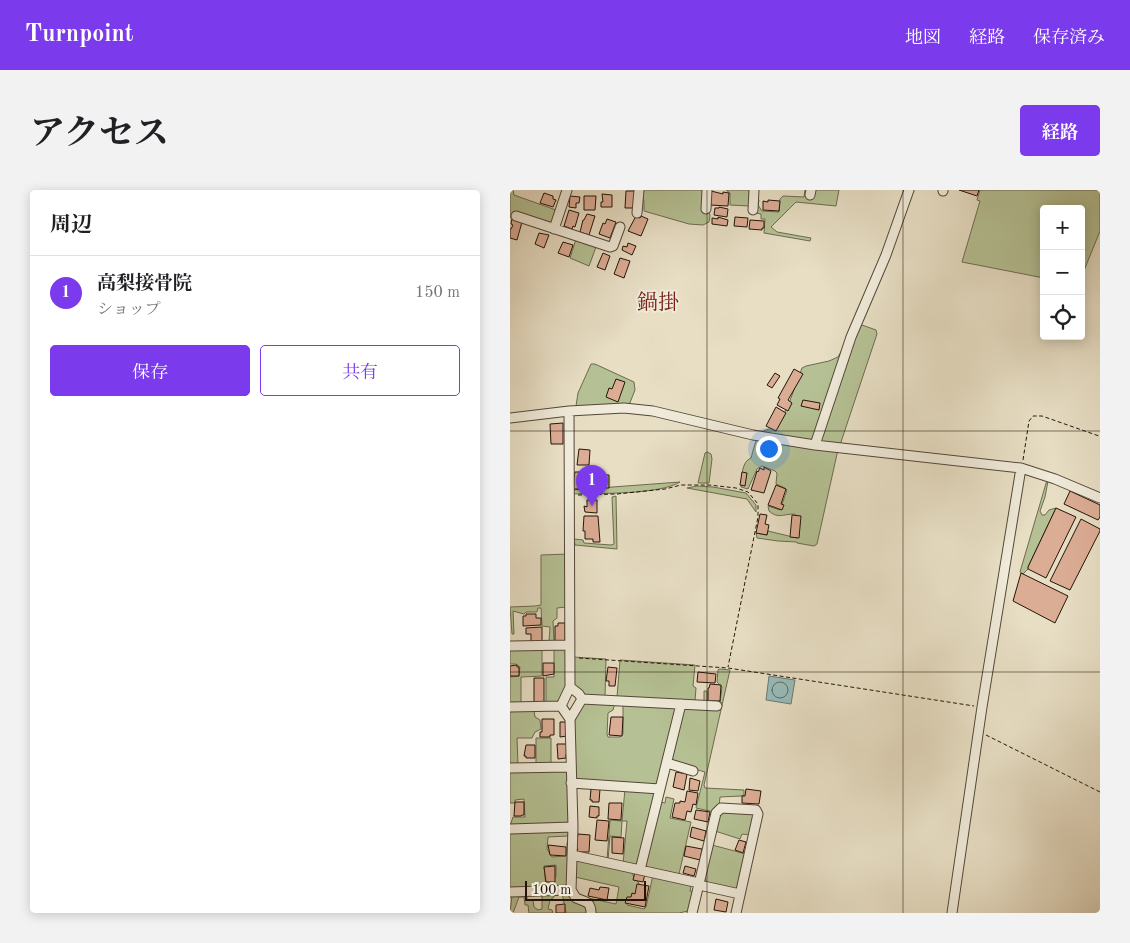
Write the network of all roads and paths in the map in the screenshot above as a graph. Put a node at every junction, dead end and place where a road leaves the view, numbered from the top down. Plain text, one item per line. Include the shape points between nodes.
1 (567, 190) edge
2 (639, 190) edge
3 (707, 190) edge
4 (754, 190) edge
5 (909, 190) edge
6 (706, 209) dead end
7 (753, 210) dead end
8 (638, 213) dead end
9 (516, 216) dead end
10 (620, 227) dead end
11 (554, 229) junction
12 (569, 411) junction
13 (510, 418) edge
14 (1099, 436) edge
15 (815, 445) junction
16 (1021, 468) junction
17 (570, 496) junction
18 (1100, 498) edge
19 (570, 645) junction
20 (510, 646) edge
21 (570, 658) junction
22 (728, 668) junction
23 (570, 687) junction
24 (582, 699) junction
25 (681, 704) junction
26 (561, 706) junction
27 (717, 706) dead end
28 (510, 707) edge
29 (982, 707) junction
30 (570, 719) junction
31 (979, 732) junction
32 (667, 763) junction
33 (570, 766) junction
34 (510, 768) edge
35 (694, 771) dead end
36 (571, 783) junction
37 (660, 789) junction
38 (1100, 792) edge
39 (573, 827) junction
40 (510, 829) edge
41 (572, 855) junction
42 (640, 870) junction
43 (699, 884) junction
44 (571, 890) junction
45 (510, 892) edge
46 (740, 894) junction
47 (591, 913) edge
48 (692, 913) edge
49 (736, 913) edge
50 (952, 913) edge

1 - 11 street
2 - 8 street
3 - 6 street
4 - 7 street
5 - 15 street via 851,337
9 - 11 street
10 - 11 street via 610,247
12 - 13 street
12 - 15 street via 624,408 653,411 752,435
12 - 17 street
14 - 16 path via 1042,416 1033,416 1029,421
15 - 16 street
16 - 18 street
16 - 29 street
17 - 19 street
17 - 22 path via 616,494 681,485 709,485 748,492 758,504 758,517
19 - 20 street
19 - 21 street
21 - 22 path
21 - 23 street
22 - 29 path
23 - 24 street
23 - 26 street
24 - 25 street
24 - 30 street
25 - 27 street
25 - 32 street
26 - 28 street
26 - 30 street
29 - 31 street
30 - 33 street
31 - 38 path
31 - 50 street
32 - 35 street
32 - 37 street
33 - 34 street
33 - 36 street
36 - 37 street
36 - 39 street
37 - 42 street
39 - 40 street
39 - 41 street
41 - 42 street
41 - 44 street
42 - 43 street
43 - 46 street
43 - 46 street via 716,814 721,808 756,810 758,814
43 - 48 street
44 - 45 street
44 - 47 street via 576,898 590,904
46 - 49 street

